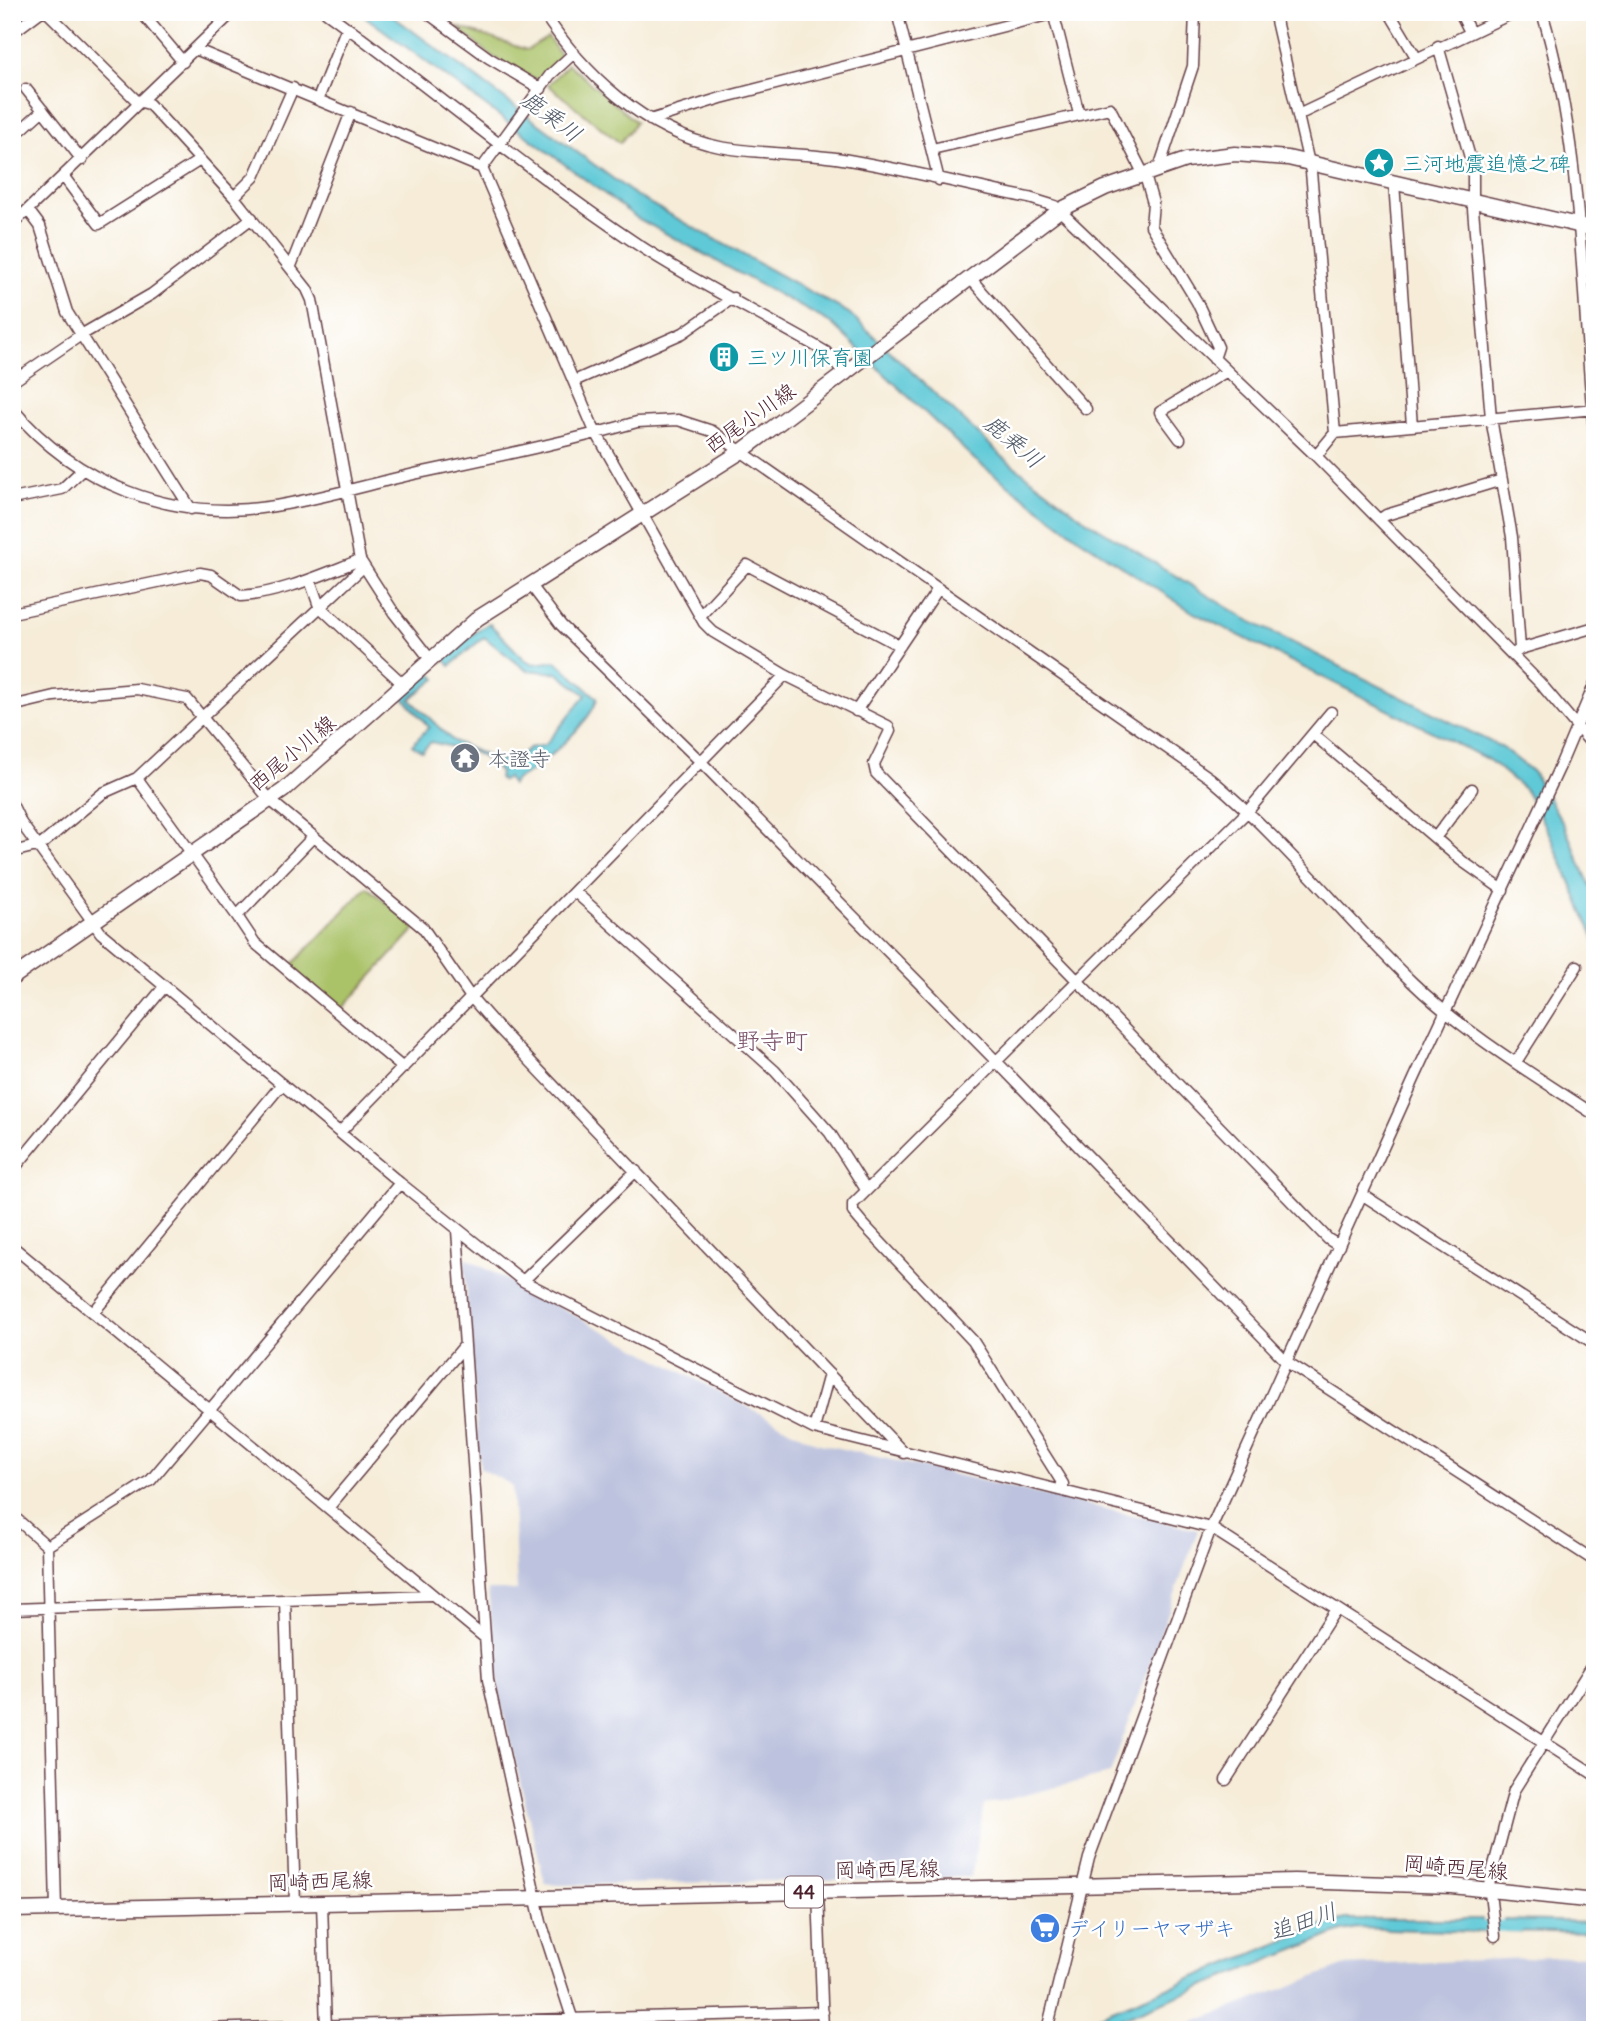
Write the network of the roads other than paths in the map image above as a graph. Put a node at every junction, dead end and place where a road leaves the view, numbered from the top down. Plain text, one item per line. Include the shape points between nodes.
1 (40, 12) edge
2 (47, 12) edge
3 (141, 12) edge
4 (158, 12) edge
5 (233, 12) edge
6 (326, 12) edge
7 (426, 12) edge
8 (543, 12) edge
9 (897, 12) edge
10 (1195, 12) edge
11 (1274, 12) edge
12 (1389, 12) edge
13 (1460, 12) edge
14 (1515, 12) edge
15 (1542, 12) edge
16 (1055, 13) edge
17 (152, 25) junction
18 (347, 27) junction
19 (1470, 32) junction
20 (12, 33) edge
21 (1437, 46) junction
22 (195, 49) junction
23 (907, 51) junction
24 (574, 53) junction
25 (1416, 57) junction
26 (183, 62) junction
27 (26, 89) dead end
28 (293, 89) junction
29 (538, 92) junction
30 (318, 99) junction
31 (142, 102) junction
32 (43, 110) junction
33 (351, 112) junction
34 (1079, 114) junction
35 (1297, 115) junction
36 (650, 120) junction
37 (22, 129) dead end
38 (500, 143) junction
39 (932, 149) junction
40 (82, 160) junction
41 (200, 160) junction
42 (1309, 164) junction
43 (482, 168) junction
44 (1159, 168) junction
45 (1144, 173) junction
46 (64, 177) junction
47 (939, 180) junction
48 (1394, 183) junction
49 (234, 197) junction
50 (1473, 201) junction
51 (28, 210) junction
52 (1060, 210) junction
53 (252, 218) junction
54 (14, 220) edge
55 (1578, 225) junction
56 (1595, 229) edge
57 (291, 266) junction
58 (970, 278) junction
59 (733, 298) junction
60 (81, 335) junction
61 (1214, 359) junction
62 (1227, 371) junction
63 (848, 373) junction
64 (574, 381) junction
65 (12, 382) edge
66 (12, 408) edge
67 (1593, 409) edge
68 (1086, 410) dead end
69 (1491, 418) junction
70 (1412, 426) junction
71 (1335, 433) junction
72 (597, 434) junction
73 (1180, 439) dead end
74 (1595, 442) edge
75 (742, 451) junction
76 (1315, 456) junction
77 (82, 470) junction
78 (1502, 480) junction
79 (346, 489) junction
80 (12, 499) edge
81 (191, 509) junction
82 (643, 514) junction
83 (1379, 520) junction
84 (361, 564) junction
85 (310, 580) junction
86 (530, 584) junction
87 (938, 589) junction
88 (319, 606) junction
89 (12, 612) edge
90 (700, 616) junction
91 (1595, 627) edge
92 (900, 646) junction
93 (1516, 652) junction
94 (430, 659) junction
95 (785, 675) junction
96 (1595, 683) edge
97 (403, 684) junction
98 (12, 706) edge
99 (856, 711) junction
100 (1331, 712) dead end
101 (203, 715) junction
102 (1578, 726) junction
103 (1313, 734) junction
104 (1595, 748) edge
105 (701, 762) junction
106 (137, 778) junction
107 (1472, 789) dead end
108 (270, 800) junction
109 (12, 804) edge
110 (1248, 811) junction
111 (312, 838) junction
112 (1435, 838) junction
113 (37, 846) junction
114 (12, 852) edge
115 (192, 854) junction
116 (1503, 890) junction
117 (575, 892) junction
118 (237, 916) junction
119 (92, 923) junction
120 (1577, 966) dead end
121 (12, 978) edge
122 (1079, 979) junction
123 (164, 987) junction
124 (470, 996) junction
125 (1446, 1013) junction
126 (996, 1061) junction
127 (1516, 1062) junction
128 (403, 1068) junction
129 (282, 1084) junction
130 (1595, 1115) edge
131 (340, 1132) junction
132 (12, 1171) edge
133 (636, 1171) junction
134 (400, 1182) junction
135 (865, 1188) junction
136 (1363, 1195) junction
137 (457, 1230) junction
138 (12, 1246) edge
139 (1339, 1246) junction
140 (523, 1280) junction
141 (93, 1313) junction
142 (1595, 1343) edge
143 (465, 1345) junction
144 (1287, 1362) junction
145 (829, 1374) junction
146 (210, 1411) junction
147 (814, 1429) junction
148 (904, 1453) junction
149 (1063, 1491) junction
150 (328, 1508) junction
151 (12, 1515) edge
152 (1211, 1528) junction
153 (47, 1546) junction
154 (1595, 1561) edge
155 (431, 1595) junction
156 (285, 1601) junction
157 (48, 1608) junction
158 (1336, 1608) junction
159 (12, 1609) edge
160 (485, 1638) junction
161 (1595, 1661) edge
162 (1543, 1742) junction
163 (1595, 1775) edge
164 (1226, 1780) dead end
165 (1082, 1885) junction
166 (818, 1891) junction
167 (1489, 1891) junction
168 (536, 1896) junction
169 (1595, 1900) edge
170 (322, 1902) junction
171 (295, 1903) junction
172 (56, 1909) junction
173 (12, 1910) edge
174 (1495, 1936) dead end
175 (823, 2012) junction
176 (574, 2024) edge
177 (326, 2027) edge
178 (164, 2030) edge
179 (823, 2030) edge
180 (1047, 2030) edge

1 - 20 street
2 - 31 street
3 - 17 street
4 - 17 street
5 - 22 street
6 - 18 street
7 - 29 street
8 - 24 street
9 - 23 street
10 - 44 street via 1193,66
11 - 35 street
12 - 25 street
13 - 19 street
14 - 19 street
15 - 55 street via 1562,91
16 - 23 street
16 - 34 street
17 - 26 street
18 - 30 street
18 - 38 street
19 - 21 street
21 - 25 street
21 - 50 street via 1474,168
22 - 26 street
22 - 28 street
23 - 36 street
23 - 39 street
24 - 29 street
24 - 36 street via 622,101
25 - 35 street
26 - 31 street
27 - 32 street
28 - 30 street
28 - 49 street via 254,177
29 - 38 street
30 - 33 street
31 - 40 street
31 - 41 street via 149,104
32 - 37 street
32 - 40 street
33 - 43 street
33 - 57 street
34 - 39 street
34 - 45 street via 1110,108
35 - 42 street
36 - 47 street via 720,147 836,158
38 - 43 street
38 - 59 street via 640,245
39 - 47 street
40 - 46 street
41 - 46 street via 99,224
41 - 49 street
42 - 44 main road, 西尾小川線 via 1235,154
42 - 48 main road, 西尾小川線
42 - 71 street
43 - 64 street
44 - 45 main road, 西尾小川線
45 - 52 main road, 西尾小川線
45 - 61 street via 1153,204 1151,226 1197,302 1218,347
46 - 51 street
47 - 52 street via 1029,198
48 - 50 main road, 西尾小川線
48 - 70 street
49 - 53 street
50 - 55 main road, 西尾小川線
50 - 69 street
51 - 54 street
51 - 60 street via 40,226 66,312
52 - 58 main road, 西尾小川線
52 - 61 street
53 - 57 street
53 - 60 street via 152,294
55 - 56 main road, 西尾小川線
55 - 67 street
57 - 79 street via 312,300
58 - 63 main road, 西尾小川線
58 - 68 street
59 - 63 street via 827,352
59 - 64 street via 683,333
60 - 65 street
60 - 81 street
61 - 62 street
62 - 73 street via 1160,412
62 - 76 street
63 - 75 main road, 西尾小川線
64 - 72 street
66 - 77 street via 44,442
67 - 69 street
67 - 74 street
69 - 70 street
69 - 78 street
70 - 71 street
71 - 76 street
72 - 75 street via 637,422 678,420 712,431
72 - 79 street
72 - 82 street
75 - 82 main road, 西尾小川線
75 - 87 street
76 - 83 street
77 - 80 street via 62,489
77 - 81 street via 144,499
78 - 83 street
78 - 93 street via 1516,575
79 - 81 street via 271,507
79 - 84 street
82 - 86 main road, 西尾小川線
82 - 90 street
83 - 93 street
84 - 85 street
84 - 88 street
84 - 94 street
85 - 88 street
85 - 89 street via 241,596 211,575 200,573
86 - 94 main road, 西尾小川線 via 478,618
86 - 105 street via 561,625
87 - 92 street
87 - 110 street via 1188,761
88 - 97 street
88 - 101 street
90 - 92 street via 747,565
90 - 95 street via 713,632
91 - 93 street
92 - 99 street
93 - 102 street
94 - 97 main road, 西尾小川線
95 - 99 street
95 - 105 street
96 - 102 street
97 - 108 main road, 西尾小川線
98 - 101 street via 54,696 136,689 187,699
99 - 122 street via 890,728 874,764 876,773
100 - 103 street
101 - 106 street
101 - 108 street
102 - 104 street
102 - 116 street
103 - 110 street
103 - 112 street
105 - 117 street
105 - 126 street
106 - 113 street via 103,793
106 - 115 street
107 - 112 street
108 - 111 street
108 - 115 main road, 西尾小川線
109 - 113 street
110 - 122 street
110 - 125 street via 1375,946
111 - 118 street
111 - 124 street via 423,928
112 - 116 street
113 - 114 street
113 - 119 street
115 - 118 street
115 - 119 main road, 西尾小川線
116 - 125 street
117 - 124 street
117 - 135 street via 775,1071 830,1133
118 - 128 street via 254,943
119 - 121 main road, 西尾小川線
119 - 123 street
120 - 127 street
122 - 126 street
122 - 139 street
123 - 129 street
123 - 132 street
124 - 128 street
124 - 133 street
125 - 127 street
125 - 136 street
126 - 135 street
126 - 144 street
127 - 130 street
128 - 131 street
129 - 131 street
129 - 141 street
131 - 134 street
133 - 140 street
133 - 145 street
134 - 137 street
134 - 146 street
135 - 149 street via 853,1204 853,1212 973,1341 1063,1483
136 - 139 street
136 - 142 street
137 - 140 street
137 - 143 street
138 - 141 street
139 - 144 street
140 - 147 street
141 - 146 street
143 - 150 street
143 - 160 street
144 - 152 street
144 - 154 street
145 - 147 street
145 - 148 street
146 - 150 street
146 - 153 street via 145,1486
147 - 148 street
148 - 149 street
149 - 152 street
150 - 155 street
151 - 153 street
152 - 158 street
152 - 165 street via 1114,1786
153 - 157 street
155 - 156 street
155 - 160 street
156 - 157 street
156 - 171 street
157 - 159 street
157 - 172 street
158 - 162 street
158 - 164 street
160 - 168 street via 491,1695
161 - 162 street
162 - 163 street
162 - 167 street via 1514,1790
165 - 166 main road, 岡崎西尾線 / 44
165 - 167 main road, 岡崎西尾線 / 44 via 1337,1881
165 - 180 street
166 - 168 main road, 岡崎西尾線 / 44
166 - 175 street
167 - 169 main road, 岡崎西尾線 / 44
167 - 174 street
168 - 170 main road, 岡崎西尾線 / 44
168 - 176 street
170 - 171 main road, 岡崎西尾線 / 44
170 - 177 street
171 - 172 main road, 岡崎西尾線 / 44
172 - 173 main road, 岡崎西尾線 / 44
175 - 176 street
175 - 179 street
176 - 177 street
177 - 178 street

